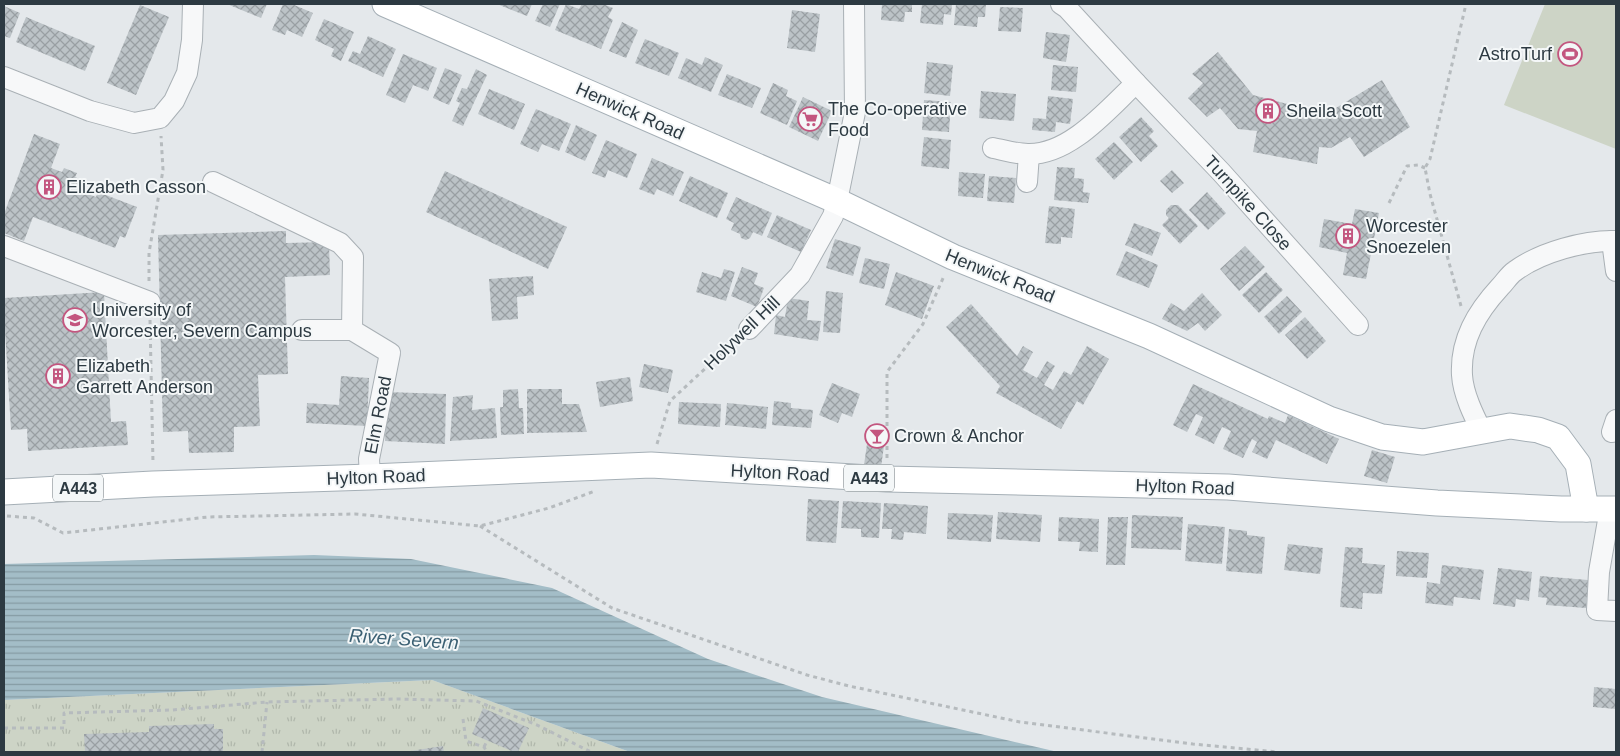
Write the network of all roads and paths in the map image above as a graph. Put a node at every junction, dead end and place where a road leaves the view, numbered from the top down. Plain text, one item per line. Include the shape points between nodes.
1 (193, 4) edge
2 (385, 4) edge
3 (854, 4) edge
4 (1061, 4) edge
5 (1466, 4) edge
6 (4, 77) edge
7 (1136, 84) junction
8 (160, 118) junction
9 (993, 148) dead end
10 (1028, 154) junction
11 (1426, 168) junction
12 (163, 170) dead end
13 (213, 182) dead end
14 (1027, 182) dead end
15 (837, 200) junction
16 (1389, 203) dead end
17 (1614, 241) edge
18 (4, 246) edge
19 (953, 257) junction
20 (1616, 271) edge
21 (150, 302) dead end
22 (1358, 325) dead end
23 (749, 329) joint
24 (302, 330) dead end
25 (352, 330) junction
26 (1470, 330) junction
27 (1482, 432) junction
28 (650, 465) junction
29 (370, 477) junction
30 (887, 479) junction
31 (602, 488) dead end
32 (4, 492) edge
33 (1604, 509) edge
34 (4, 516) edge
35 (480, 526) junction
36 (1616, 611) edge
37 (267, 702) junction
38 (502, 711) junction
39 (499, 715) dead end
40 (463, 719) dead end
41 (4, 728) edge
42 (487, 741) dead end
43 (484, 747) junction
44 (262, 752) edge
45 (487, 752) edge
46 (591, 752) edge
47 (1278, 752) edge

1 - 8 street via 187,73 174,101
2 - 15 main road, Henwick Road
3 - 15 street, Holywell Hill via 855,112
4 - 7 street, Turnpike Close
5 - 11 path
6 - 8 street via 134,123
7 - 10 street via 1073,140 1055,149
7 - 22 street, Turnpike Close via 1221,172
8 - 12 path
9 - 10 street
10 - 14 street
11 - 16 path via 1407,166
11 - 26 path via 1430,194 1464,318 1460,326
13 - 25 street via 340,243 353,257
15 - 19 main road, Henwick Road
15 - 23 street, Holywell Hill via 832,216 800,276
17 - 20 street
17 - 26 street via 1577,245 1541,256 1514,271 1484,304
18 - 21 street
19 - 27 main road, Henwick Road via 1150,336 1330,419 1382,437 1423,442
19 - 30 path via 923,324 887,372
23 - 28 path, Holywell Hill via 670,401
24 - 25 street
25 - 29 street, Elm Road via 390,352 369,459
26 - 27 street via 1465,343 1462,376 1470,408
27 - 33 main road, Henwick Road via 1510,426 1558,437
28 - 29 main road, Hylton Road / A443
28 - 30 main road, Hylton Road / A443
29 - 32 main road, Hylton Road / A443
30 - 33 main road, Hylton Road / A443 via 1228,487 1437,502
31 - 35 path via 549,508
33 - 36 street via 1598,610
34 - 35 path via 34,518 63,532 208,517 356,514
35 - 47 path via 612,608 848,686 1020,722
37 - 38 path via 476,701
37 - 41 path via 172,710 64,713 64,728
37 - 44 path
38 - 39 path
38 - 46 path
40 - 43 path via 466,741
42 - 43 path
43 - 45 path

